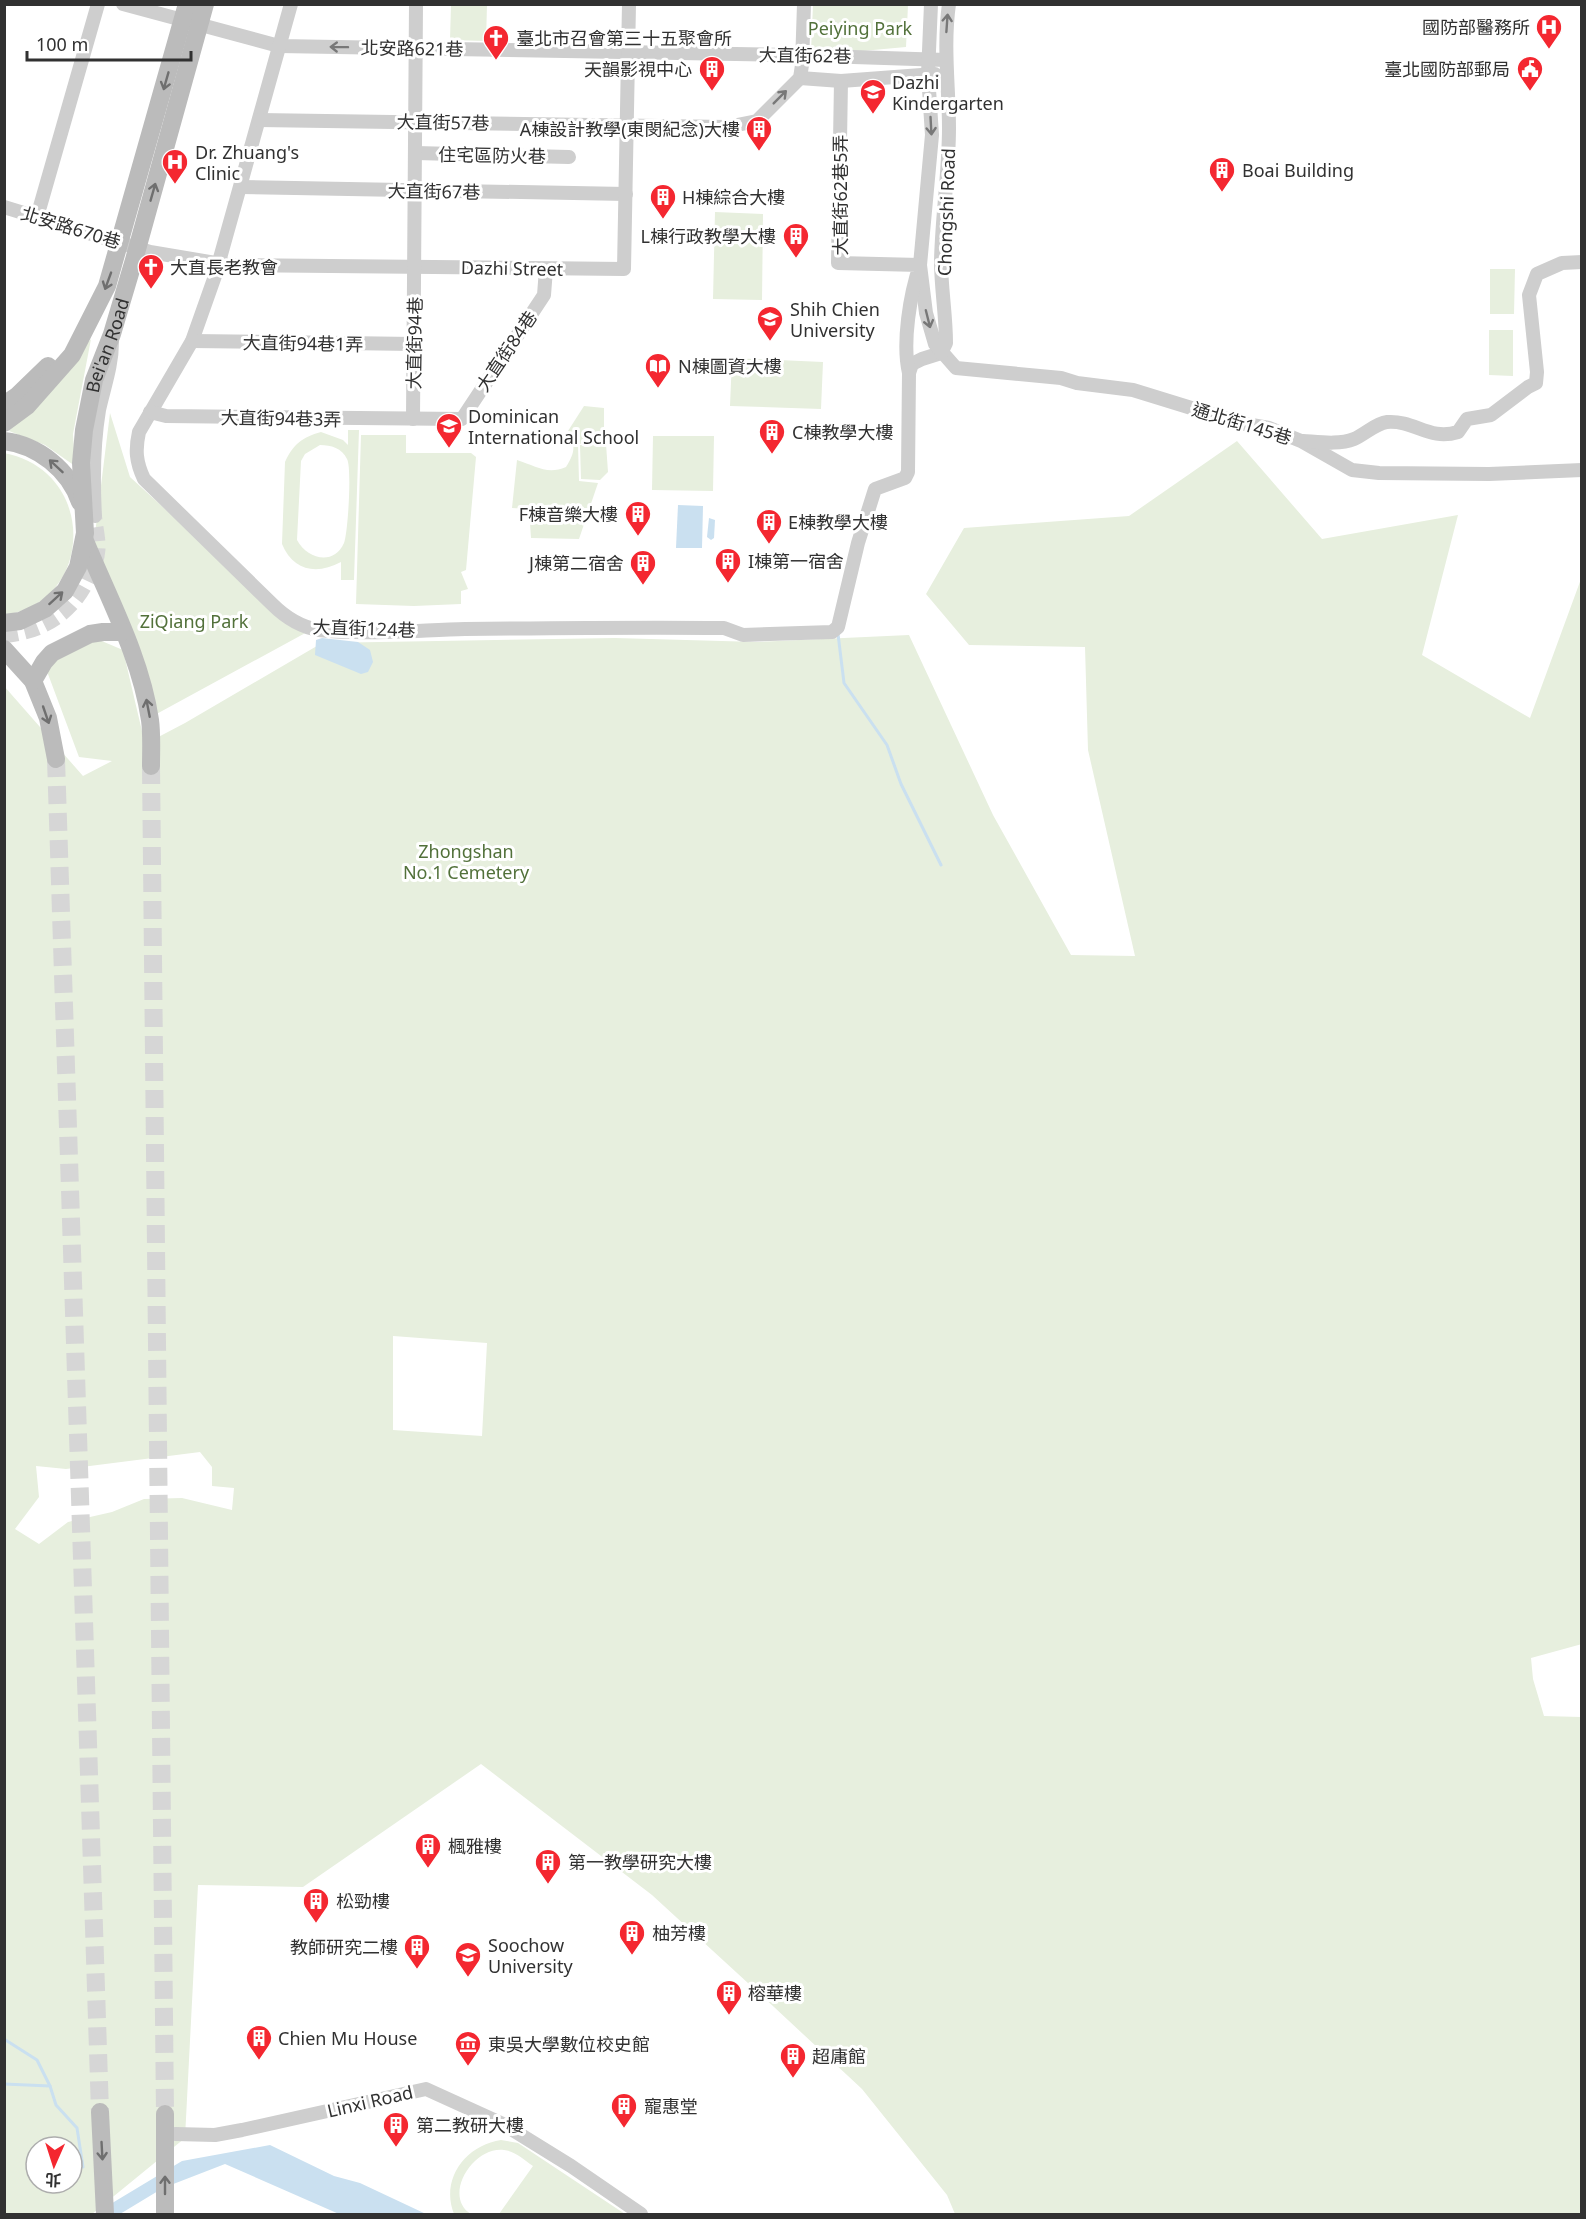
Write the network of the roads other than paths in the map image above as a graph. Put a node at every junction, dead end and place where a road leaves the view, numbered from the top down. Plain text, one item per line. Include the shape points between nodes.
1 (98, 4) edge
2 (123, 4) edge
3 (205, 4) edge
4 (291, 4) edge
5 (416, 4) edge
6 (629, 4) edge
7 (804, 4) edge
8 (931, 4) edge
9 (949, 4) edge
10 (190, 16) edge
11 (279, 46) junction
12 (415, 49) junction
13 (628, 52) junction
14 (802, 55) junction
15 (928, 58) junction
16 (946, 66) junction
17 (928, 74) junction
18 (800, 78) junction
19 (841, 81) junction
20 (259, 120) junction
21 (415, 122) junction
22 (627, 126) junction
23 (416, 153) junction
24 (569, 157) dead end
25 (242, 187) junction
26 (415, 191) junction
27 (626, 194) junction
28 (4, 207) edge
29 (37, 217) junction
30 (129, 245) junction
31 (1581, 262) edge
32 (219, 264) junction
33 (920, 265) junction
34 (414, 267) junction
35 (546, 269) junction
36 (91, 318) junction
37 (192, 341) junction
38 (414, 344) junction
39 (941, 353) junction
40 (909, 373) junction
41 (4, 405) edge
42 (150, 412) junction
43 (413, 420) junction
44 (4, 423) edge
45 (4, 441) edge
46 (1301, 441) junction
47 (1581, 470) edge
48 (89, 516) junction
49 (85, 541) junction
50 (4, 623) edge
51 (123, 632) junction
52 (4, 649) edge
53 (4, 664) edge
54 (33, 681) junction
55 (56, 759) tunnel mouth
56 (152, 766) tunnel mouth
57 (100, 2112) tunnel mouth
58 (165, 2114) tunnel mouth
59 (175, 2134) dead end
60 (105, 2214) edge
61 (165, 2214) edge
62 (640, 2214) edge

1 - 29 street
2 - 10 street, 北安路621巷
3 - 10 main road, Bei'an Road
4 - 11 street, 大直街124巷
5 - 12 street, 大直街94巷
6 - 13 street, Dazhi Street
7 - 14 street
8 - 15 street, Chongshi Road
16 -> 9 street, Chongshi Road
10 - 11 street, 北安路621巷
10 - 30 main road, Bei'an Road
12 -> 11 street, 北安路621巷
11 - 20 street, 大直街124巷
12 - 13 street, 北安路621巷
12 - 21 street, 大直街94巷
13 - 14 street, 大直街62巷
13 - 22 street, Dazhi Street
14 - 15 street, 大直街62巷
14 - 18 street
15 - 16 street, 大直街62巷
15 - 17 street, Chongshi Road
16 - 17 street
16 - 39 street, Chongshi Road via 949,162 941,264 946,343
17 - 19 street
17 -> 33 street, Chongshi Road via 932,135
18 - 19 street
22 -> 18 street, 大直街57巷 via 727,127 757,121
19 - 33 street, 大直街62巷5弄 via 838,263
20 - 21 street, 大直街57巷
20 - 25 street, 大直街124巷
21 - 22 street, 大直街57巷
21 - 23 street, 大直街94巷
22 - 27 street, Dazhi Street
23 - 24 street, 住宅區防火巷
23 - 26 street, 大直街94巷
25 - 26 street, 大直街67巷
25 - 32 street, 大直街124巷
26 - 27 street, 大直街67巷
26 - 34 street, 大直街94巷
27 - 35 street, Dazhi Street via 624,269
28 - 29 street, 北安路670巷
29 - 30 street, 北安路670巷
30 - 32 street, Dazhi Street
30 -> 36 main road, Bei'an Road
30 - 48 main road, Bei'an Road via 112,334 94,380 84,430 81,463
31 - 46 street via 1562,263 1537,274 1529,295 1536,383 1491,415 1467,419 1458,432 1448,435 1385,422 1352,440
32 - 34 street, Dazhi Street
32 - 37 street, 大直街124巷
33 -> 39 street, Chongshi Road via 926,313
33 - 40 street via 911,291 906,361
34 - 35 street, Dazhi Street
34 - 38 street, 大直街94巷
35 - 43 street, 大直街84巷 via 544,295 462,419
36 - 41 main road
36 - 44 main road, Bei'an Road via 72,355 27,406
37 - 38 street, 大直街94巷1弄
37 - 42 street, 大直街124巷
38 - 43 street, 大直街94巷
39 - 40 street via 912,364
39 - 46 street, 通北街145巷 via 956,368 1061,378 1133,390 1269,428
40 - 42 street, 大直街124巷 via 908,472 905,478 875,489 838,627 832,632 743,635 724,628 367,631 305,627 282,614 144,479 137,464 136,446
42 - 43 street, 大直街94巷3弄 via 177,416
48 -> 45 main road, Bei'an Road via 67,477 52,461 34,450
46 - 47 street, 通北街145巷 via 1352,470 1379,473
48 - 49 main road, Bei'an Road
50 -> 49 main road, Bei'an Road via 20,621 45,609 65,591 78,567
49 - 51 main road
51 - 54 main road via 90,634 52,653
56 -> 51 main road via 144,690
52 - 54 main road
53 - 54 street
54 -> 55 main road via 48,718
57 -> 60 main road
61 -> 58 main road
59 - 62 street, Linxi Road via 223,2133 426,2089 503,2124

